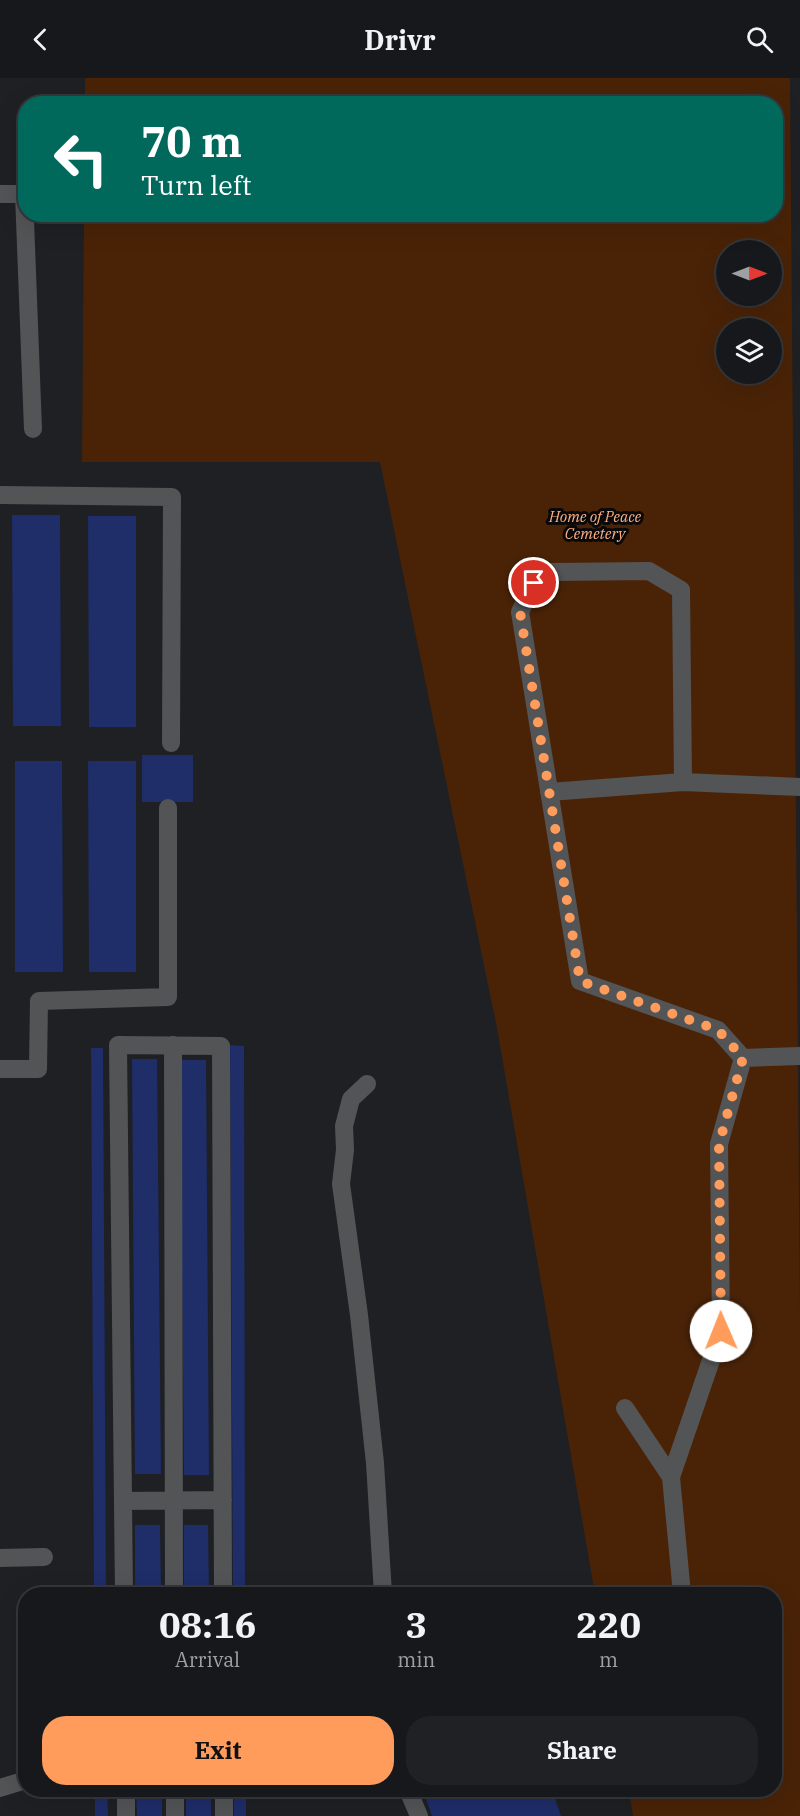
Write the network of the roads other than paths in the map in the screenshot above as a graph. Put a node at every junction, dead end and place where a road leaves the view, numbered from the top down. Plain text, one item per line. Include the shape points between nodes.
1 (0, 194) edge
2 (18, 194) edge
3 (25, 222) edge
4 (33, 429) dead end
5 (0, 495) edge
6 (171, 743) dead end
7 (683, 782) junction
8 (800, 787) edge
9 (549, 792) junction
10 (168, 808) dead end
11 (173, 1046) junction
12 (800, 1056) edge
13 (743, 1058) junction
14 (0, 1069) edge
15 (367, 1084) dead end
16 (625, 1408) dead end
17 (671, 1478) junction
18 (174, 1499) junction
19 (223, 1500) junction
20 (123, 1501) junction
21 (44, 1557) dead end
22 (0, 1558) edge
23 (124, 1587) edge
24 (174, 1587) edge
25 (224, 1587) edge
26 (383, 1587) edge
27 (681, 1587) edge
28 (18, 1782) edge
29 (0, 1788) edge
30 (126, 1797) edge
31 (175, 1797) edge
32 (224, 1797) edge
33 (411, 1797) edge
34 (126, 1816) edge
35 (175, 1816) edge
36 (224, 1816) edge
37 (419, 1816) edge

1 - 2 lane
3 - 4 lane
5 - 6 lane via 172,497
7 - 8 lane
7 - 9 lane
7 - 9 lane via 681,590 649,571 552,572 534,583 520,612
9 - 13 lane via 580,981 718,1030
10 - 14 lane via 168,997 39,1001 38,1069
11 - 18 lane
11 - 19 lane via 221,1046
11 - 20 lane via 118,1046
12 - 13 lane
13 - 17 lane via 719,1144 721,1331
15 - 26 lane via 351,1098 344,1126 341,1184 375,1463
16 - 17 lane
17 - 27 lane
18 - 19 lane
18 - 20 lane
18 - 24 lane
19 - 25 lane
20 - 23 lane
21 - 22 lane
28 - 29 lane
30 - 34 lane
31 - 35 lane
32 - 36 lane
33 - 37 lane

